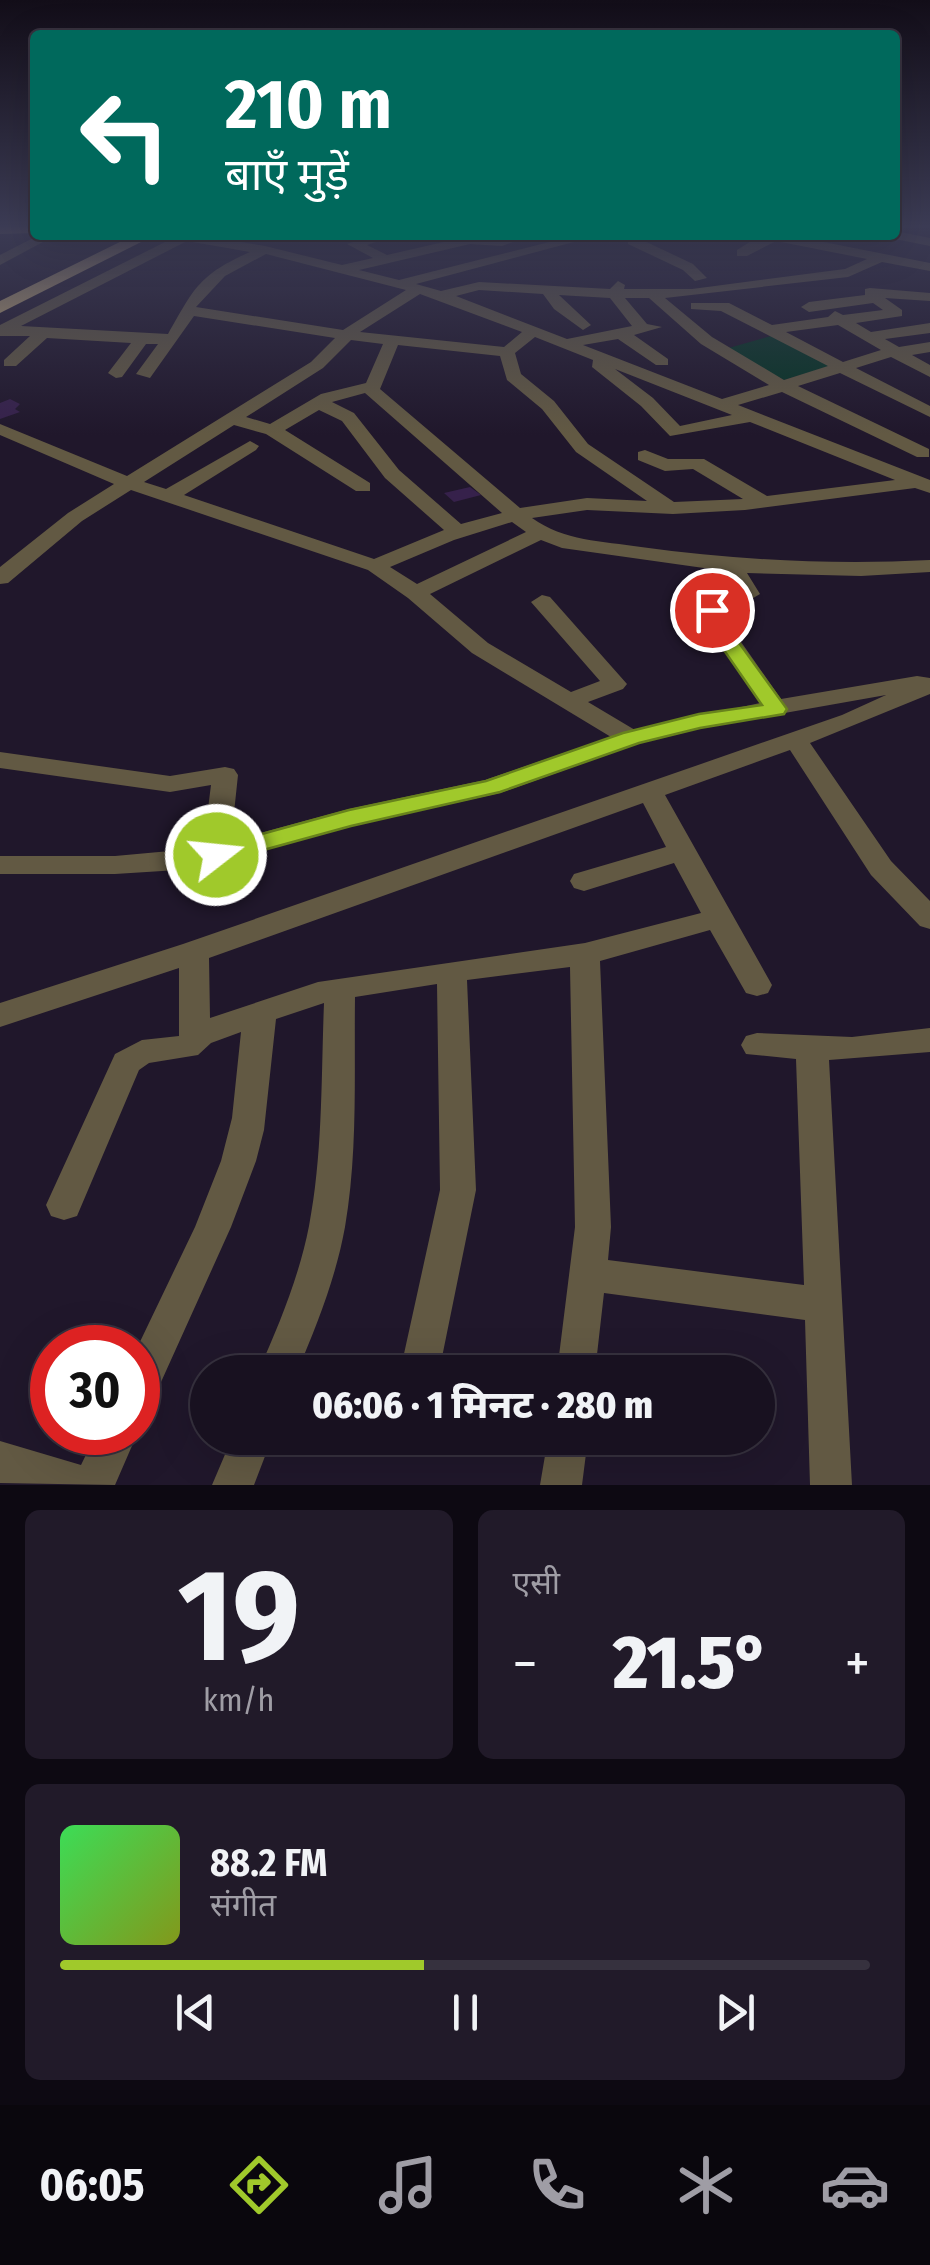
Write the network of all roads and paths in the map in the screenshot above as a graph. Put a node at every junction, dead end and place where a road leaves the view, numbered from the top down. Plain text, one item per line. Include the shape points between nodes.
1 (24, 296) edge
2 (66, 296) edge
3 (196, 296) edge
4 (398, 296) edge
5 (444, 296) edge
6 (552, 296) edge
7 (589, 296) edge
8 (618, 296) edge
9 (681, 296) edge
10 (819, 296) edge
11 (837, 296) edge
12 (877, 296) edge
13 (658, 300) junction
14 (619, 301) junction
15 (759, 303) dead end
16 (724, 306) junction
17 (818, 306) junction
18 (0, 308) edge
19 (782, 310) dead end
20 (190, 312) junction
21 (746, 316) junction
22 (840, 320) junction
23 (678, 322) junction
24 (583, 325) dead end
25 (930, 328) edge
26 (644, 329) junction
27 (1, 330) edge
28 (534, 330) junction
29 (770, 330) junction
30 (620, 333) junction
31 (42, 334) junction
32 (345, 335) junction
33 (867, 337) junction
34 (170, 339) junction
35 (141, 340) junction
36 (392, 340) junction
37 (568, 343) junction
38 (930, 347) edge
39 (508, 352) junction
40 (892, 353) junction
41 (612, 360) junction
42 (662, 362) dead end
43 (10, 363) dead end
44 (842, 367) junction
45 (930, 372) edge
46 (116, 373) dead end
47 (144, 374) dead end
48 (786, 385) junction
49 (370, 387) junction
50 (319, 403) junction
51 (721, 405) junction
52 (929, 412) edge
53 (750, 417) junction
54 (232, 419) junction
55 (872, 427) junction
56 (0, 429) edge
57 (272, 430) junction
58 (250, 446) dead end
59 (926, 452) edge
60 (645, 456) dead end
61 (877, 467) junction
62 (128, 483) junction
63 (923, 485) edge
64 (364, 487) dead end
65 (169, 496) junction
66 (762, 502) junction
67 (670, 508) junction
68 (517, 516) junction
69 (456, 530) junction
70 (540, 533) junction
71 (0, 552) edge
72 (24, 556) junction
73 (375, 566) junction
74 (733, 566) junction
75 (930, 566) edge
76 (0, 578) edge
77 (416, 594) junction
78 (542, 602) dead end
79 (930, 683) edge
80 (573, 700) junction
81 (776, 709) junction
82 (631, 738) junction
83 (794, 738) junction
84 (0, 760) edge
85 (649, 790) junction
86 (683, 851) junction
87 (216, 855) junction
88 (0, 866) edge
89 (584, 881) dead end
90 (919, 896) edge
91 (718, 918) junction
92 (930, 919) edge
93 (194, 952) junction
94 (585, 954) junction
95 (452, 974) junction
96 (756, 985) dead end
97 (340, 989) junction
98 (265, 1012) junction
99 (0, 1014) edge
100 (197, 1035) junction
101 (930, 1040) edge
102 (756, 1045) dead end
103 (812, 1048) junction
104 (64, 1206) dead end
105 (586, 1274) junction
106 (824, 1304) junction
107 (160, 1340) edge
108 (284, 1355) edge
109 (424, 1355) edge
110 (578, 1355) edge
111 (108, 1455) edge
112 (245, 1455) edge
113 (565, 1455) edge
114 (0, 1462) edge
115 (78, 1485) edge
116 (94, 1485) edge
117 (233, 1485) edge
118 (561, 1485) edge
119 (831, 1485) edge

1 - 18 highway
2 - 27 street
3 - 20 street via 186,308
4 - 32 street
5 - 28 street
6 - 24 street
7 - 14 street
8 - 14 street
9 - 13 street
10 - 17 street via 796,303
11 - 17 street
12 - 22 street via 897,312
13 - 14 street
13 - 16 street
13 - 23 street
14 - 26 street
15 - 16 street
16 - 21 street
17 - 22 street
19 - 21 street
20 - 32 street
20 - 34 street
21 - 29 street
22 - 29 street
22 - 33 street
23 - 26 street
23 - 48 street
25 - 33 street
26 - 30 street
27 - 31 street
28 - 37 street
28 - 39 street
29 - 44 street
30 - 37 street
30 - 42 street
31 - 35 street
31 - 43 street
32 - 36 street
32 - 54 street via 326,359
33 - 40 street
34 - 35 street
34 - 47 street
35 - 46 street
36 - 39 street
36 - 49 street
37 - 41 street
38 - 40 street
39 - 67 street via 512,376 548,405 582,448
40 - 44 street
40 - 45 street
41 - 51 street
41 - 53 street via 598,365 676,432
44 - 48 street
44 - 52 street
48 - 51 street
48 - 55 street
49 - 50 street
49 - 68 street
50 - 57 street
50 - 69 street via 348,418 392,474
51 - 53 street
52 - 55 street
53 - 61 street
54 - 57 street
54 - 62 street
55 - 59 street
56 - 62 street
57 - 64 street
58 - 65 street
59 - 61 street
60 - 66 street via 665,465 697,464
61 - 63 street
62 - 65 street
62 - 72 street
63 - 66 street
65 - 73 street
66 - 67 street
67 - 68 street via 594,503
68 - 69 street
68 - 70 street
69 - 73 street
70 - 74 street via 612,551
70 - 77 street
71 - 72 street
72 - 76 street
73 - 77 street
74 - 75 street
74 - 81 street via 749,594 710,614
77 - 80 street via 480,648
78 - 80 street via 615,684
79 - 81 street
79 - 83 street via 894,703
80 - 82 street
81 - 82 street
82 - 87 street via 491,787
83 - 85 street
83 - 90 street via 868,850
84 - 87 street via 170,784 225,775
85 - 86 street
85 - 93 street
86 - 89 street
86 - 91 street
87 - 88 street
90 - 92 street
91 - 94 street
91 - 96 street
93 - 99 street
93 - 100 street
94 - 95 street
94 - 105 street via 594,1192
95 - 97 street
95 - 109 street via 458,1190
97 - 98 street
97 - 108 street via 328,1226
98 - 100 street
98 - 107 street via 246,1136
100 - 104 street via 187,1047 142,1050 126,1063
101 - 103 street
102 - 103 street
103 - 106 street
105 - 106 street
105 - 110 street
106 - 119 street
111 - 116 street
112 - 117 street
113 - 118 street
114 - 115 street

